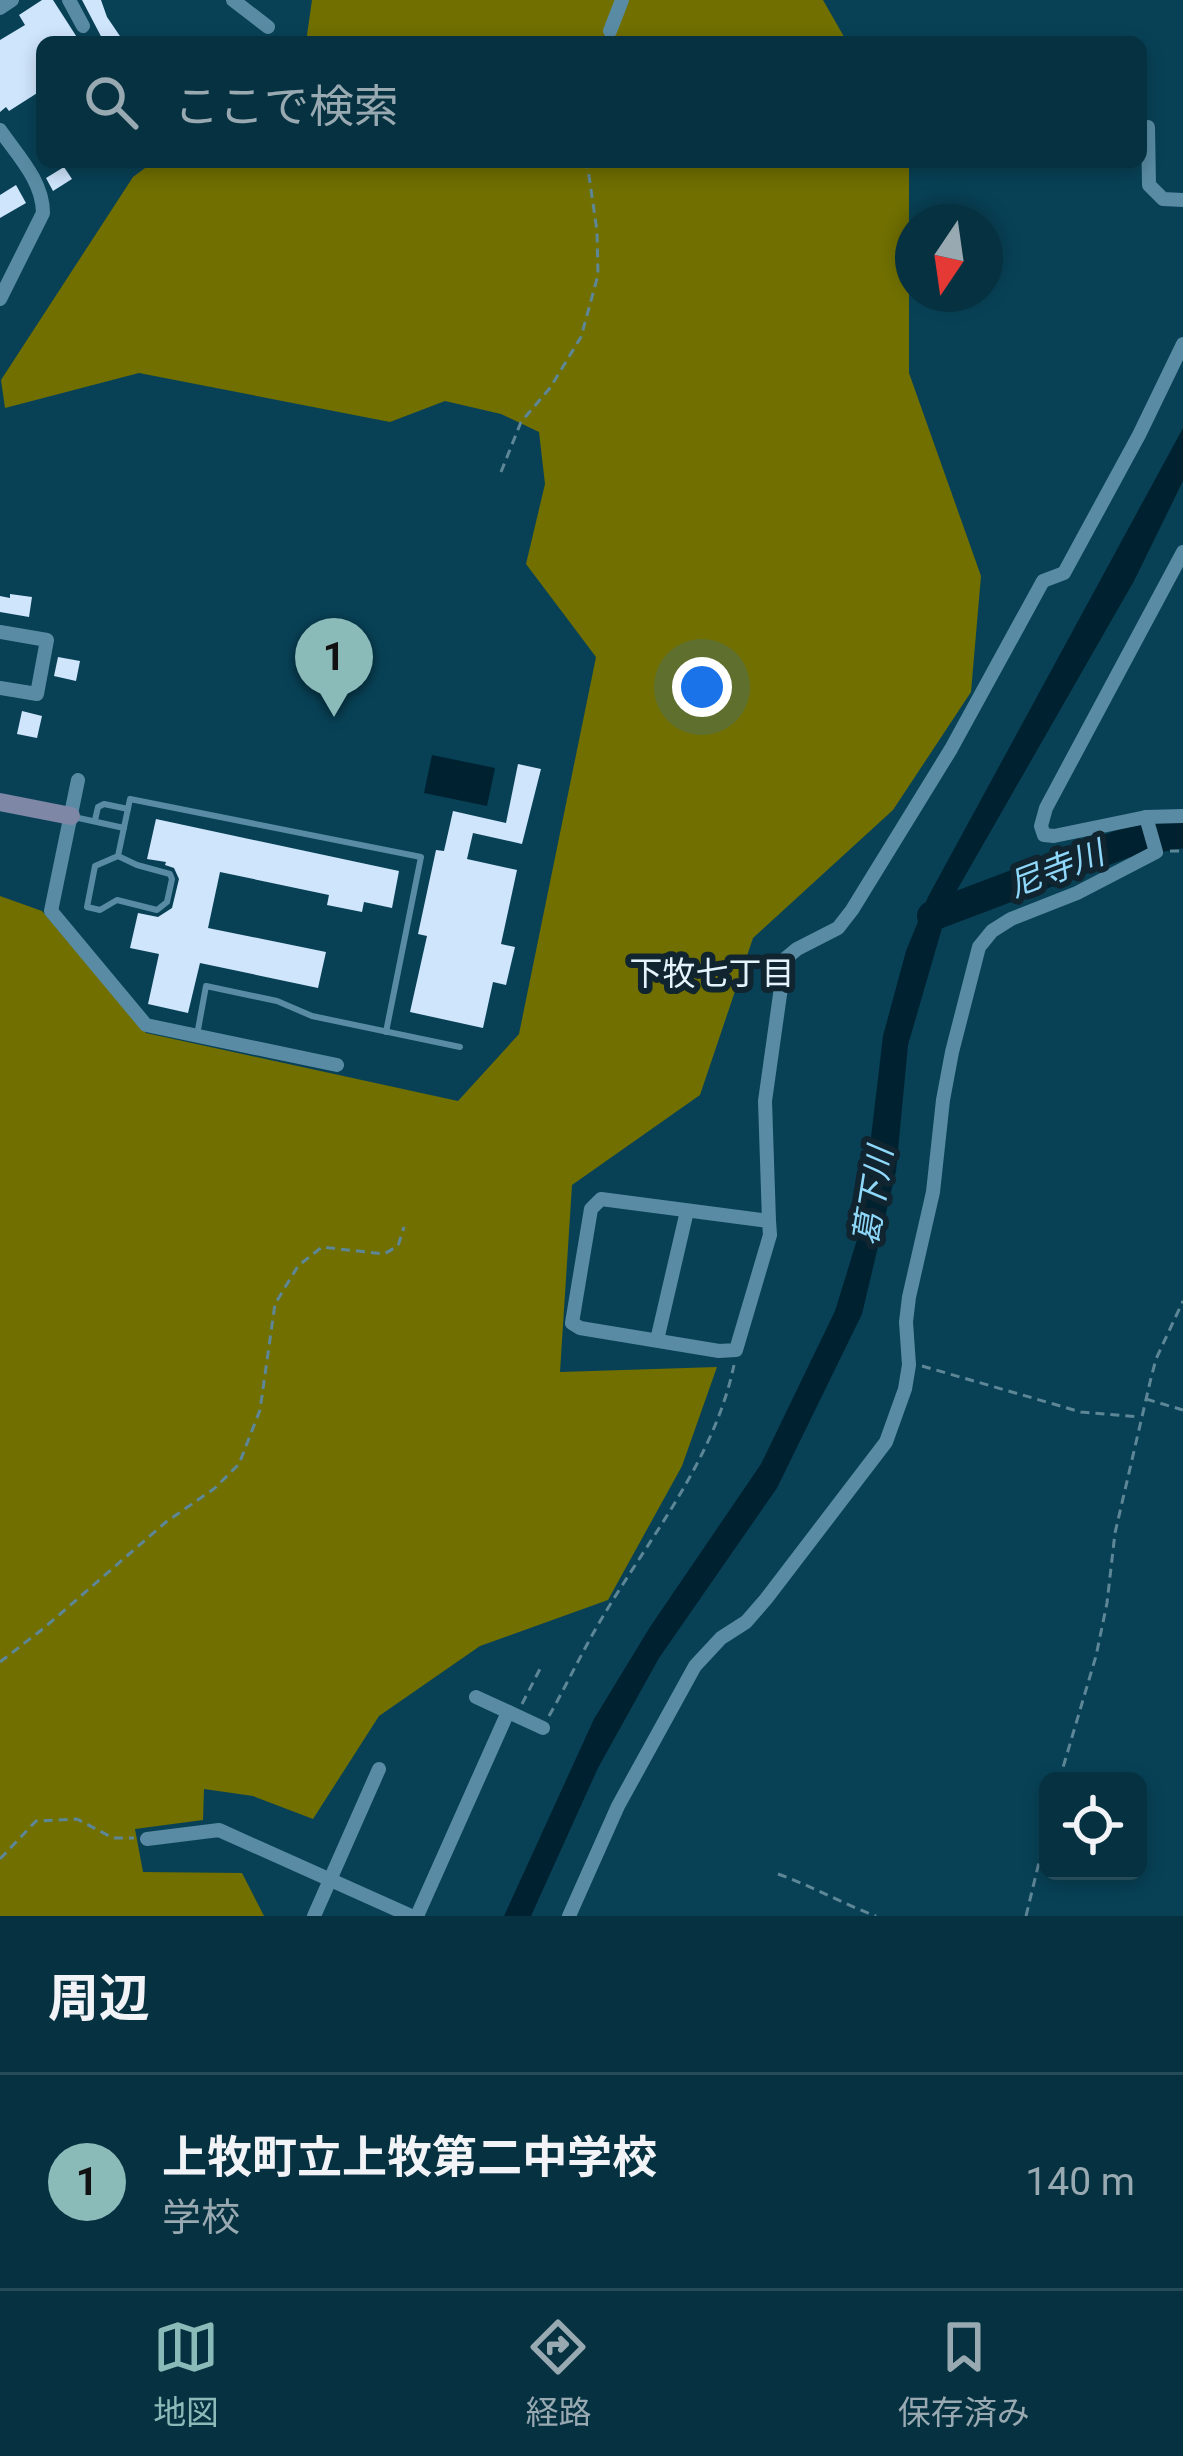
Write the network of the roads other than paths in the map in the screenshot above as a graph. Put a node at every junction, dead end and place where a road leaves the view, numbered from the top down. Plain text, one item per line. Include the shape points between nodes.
1 (12, 0) edge
2 (70, 0) edge
3 (233, 0) edge
4 (622, 0) edge
5 (0, 8) edge
6 (83, 26) dead end
7 (268, 27) dead end
8 (610, 31) dead end
9 (1148, 127) dead end
10 (0, 130) edge
11 (1183, 200) edge
12 (0, 299) edge
13 (1183, 344) edge
14 (1183, 552) edge
15 (0, 632) edge
16 (0, 688) edge
17 (78, 780) dead end
18 (0, 802) edge
19 (128, 809) junction
20 (71, 816) junction
21 (1183, 816) edge
22 (1146, 817) junction
23 (95, 821) junction
24 (124, 828) junction
25 (118, 856) junction
26 (386, 1032) junction
27 (196, 1035) junction
28 (460, 1047) dead end
29 (337, 1065) dead end
30 (687, 1211) junction
31 (769, 1221) junction
32 (657, 1340) junction
33 (476, 1697) dead end
34 (512, 1714) junction
35 (543, 1729) road end
36 (380, 1769) dead end
37 (147, 1839) road end
38 (330, 1880) junction
39 (314, 1916) edge
40 (414, 1916) edge
41 (569, 1916) edge

1 - 5 street
2 - 6 street
3 - 7 street
4 - 8 street
9 - 11 street via 1149,185 1163,199
10 - 12 street via 43,199
13 - 31 street via 1064,573 1043,581 852,910 838,928 785,959 765,1101
14 - 22 street via 1041,826 1054,836
15 - 16 street via 47,640 37,694
17 - 20 street
18 - 20 street
19 - 23 lane via 104,804
19 - 24 lane
19 - 26 lane via 130,799 421,857
20 - 23 lane
20 - 27 street via 51,910 146,1024
21 - 22 street
22 - 41 street via 1156,853 1011,919 979,947 909,1297 909,1365 886,1442 766,1599 695,1666
23 - 24 lane
24 - 25 lane
25 - 25 lane via 95,866 87,907 117,900 164,907 170,874
26 - 27 lane via 206,986
26 - 28 lane
27 - 29 street
30 - 31 street
30 - 32 street
30 - 32 street via 601,1199 591,1209 572,1322
31 - 32 street via 736,1350
33 - 34 street
34 - 35 street
34 - 40 street
36 - 38 street
37 - 38 street via 219,1830
38 - 39 street
38 - 40 street

